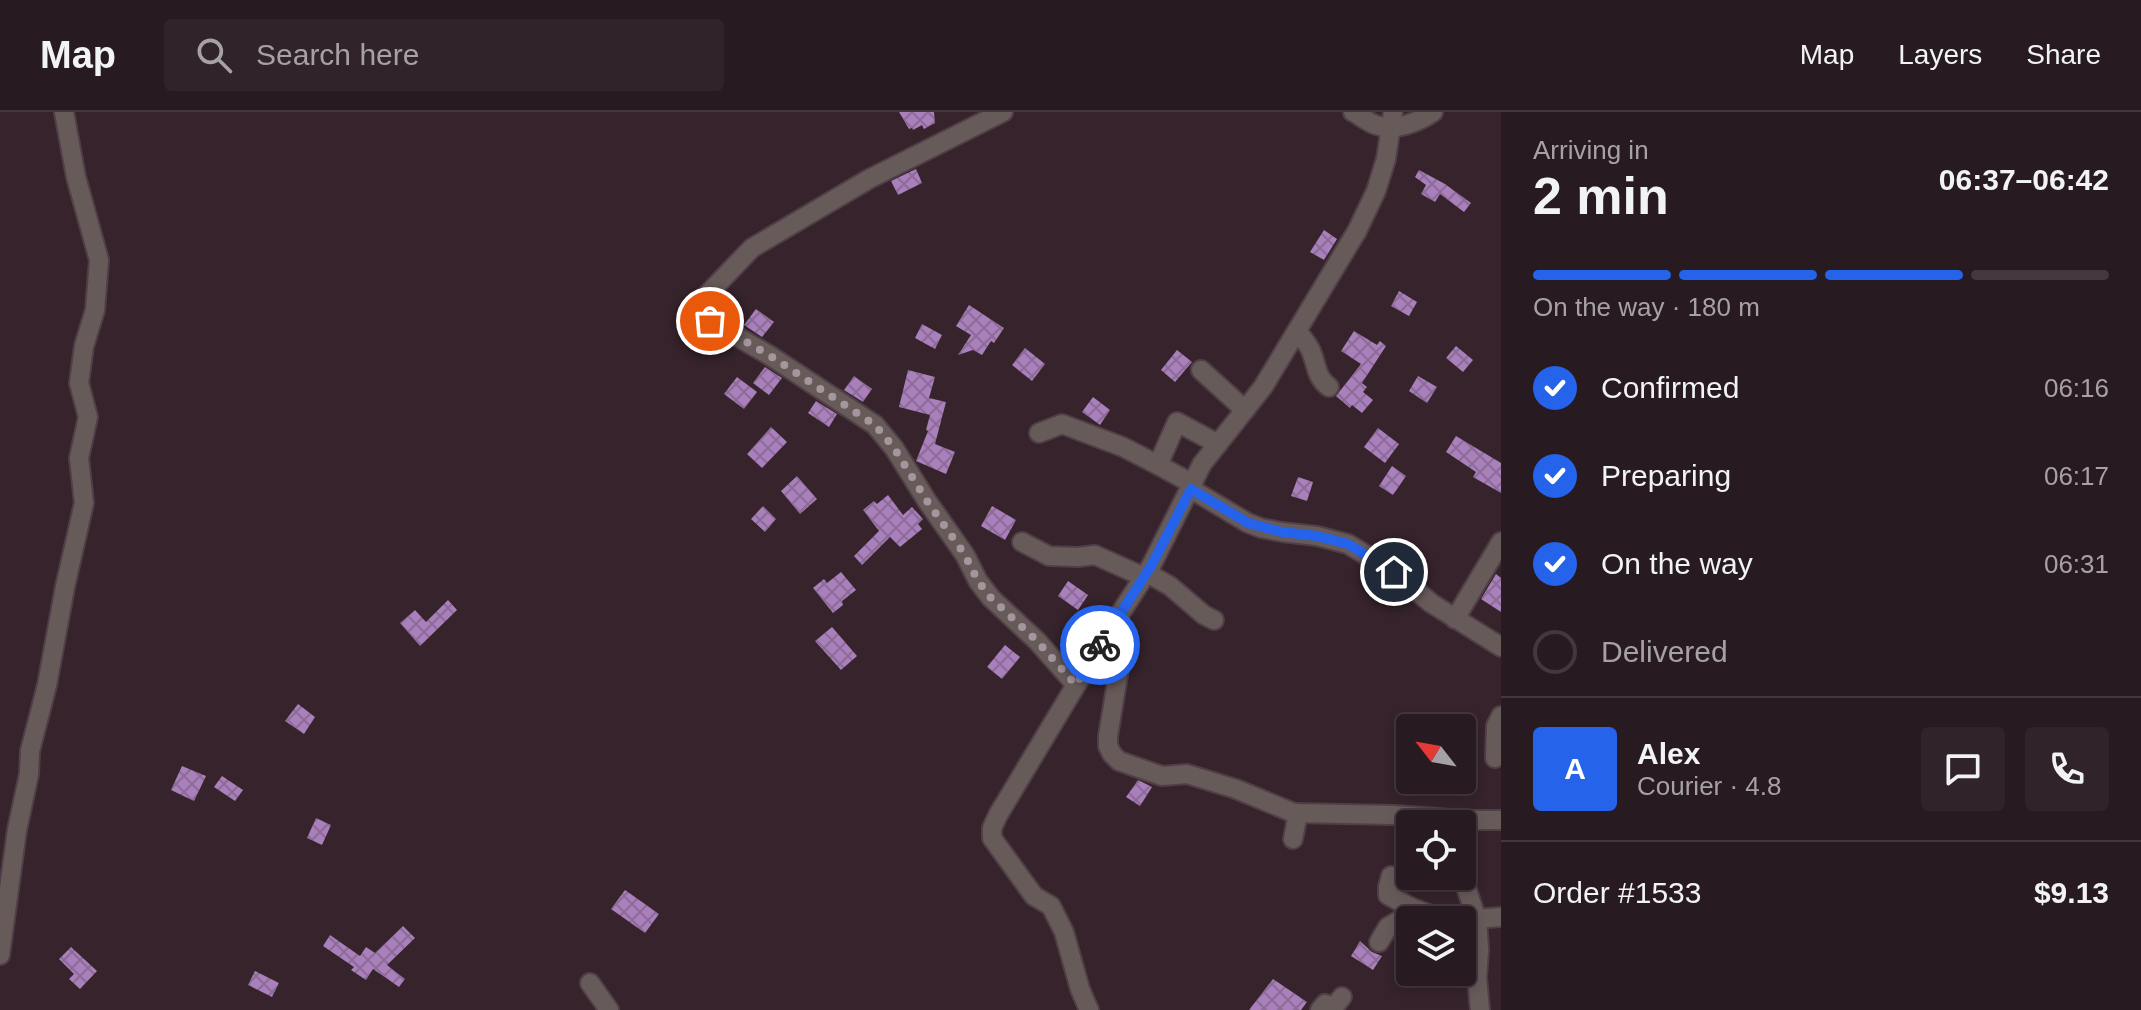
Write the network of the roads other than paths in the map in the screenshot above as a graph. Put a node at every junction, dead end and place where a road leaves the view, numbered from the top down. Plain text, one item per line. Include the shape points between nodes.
1 (64, 112) edge
2 (1003, 112) edge
3 (1353, 112) edge
4 (1433, 112) edge
5 (1392, 119) edge
6 (1297, 331) junction
7 (1201, 370) dead end
8 (1329, 387) dead end
9 (1245, 410) junction
10 (1039, 433) dead end
11 (1218, 444) junction
12 (1158, 465) junction
13 (1192, 486) junction
14 (1022, 542) dead end
15 (1501, 542) edge
16 (1146, 575) junction
17 (1119, 615) junction
18 (1455, 619) junction
19 (1214, 620) dead end
20 (1501, 647) edge
21 (1076, 685) junction
22 (1501, 716) edge
23 (1495, 758) dead end
24 (1298, 813) junction
25 (1396, 815) edge
26 (1476, 820) edge
27 (1501, 820) edge
28 (1293, 839) dead end
29 (1391, 876) dead end
30 (1408, 906) edge
31 (1501, 917) edge
32 (1476, 919) edge
33 (1396, 922) edge
34 (1476, 941) edge
35 (1379, 942) dead end
36 (0, 955) edge
37 (590, 983) dead end
38 (1342, 997) dead end
39 (609, 1010) edge
40 (1089, 1010) edge
41 (1320, 1010) edge
42 (1480, 1010) edge

1 - 36 street via 99,260 95,310 79,383 88,417 79,458 84,503 30,751
2 - 21 street via 869,179 752,248 700,307 710,321 875,425 991,598
3 - 5 street via 1378,127
4 - 5 street via 1417,122
5 - 6 street via 1376,191
6 - 8 street
6 - 9 street
7 - 9 street
9 - 11 street
10 - 12 street via 1062,424
11 - 12 street via 1177,422
11 - 13 street
12 - 13 street
13 - 16 street
13 - 18 street via 1261,528 1348,544
14 - 16 street via 1049,556 1095,555
15 - 18 street
16 - 17 street
16 - 19 street via 1170,586
17 - 21 street
17 - 24 street via 1123,645 1108,736 1112,754 1162,776 1187,774
18 - 20 street
21 - 40 street via 998,815 992,838 1034,896 1051,906
22 - 23 street
24 - 25 street
24 - 28 street
26 - 27 street
29 - 30 street via 1388,895
31 - 32 street
33 - 35 street
34 - 42 street
37 - 39 street
38 - 41 street via 1334,1007 1325,1004

